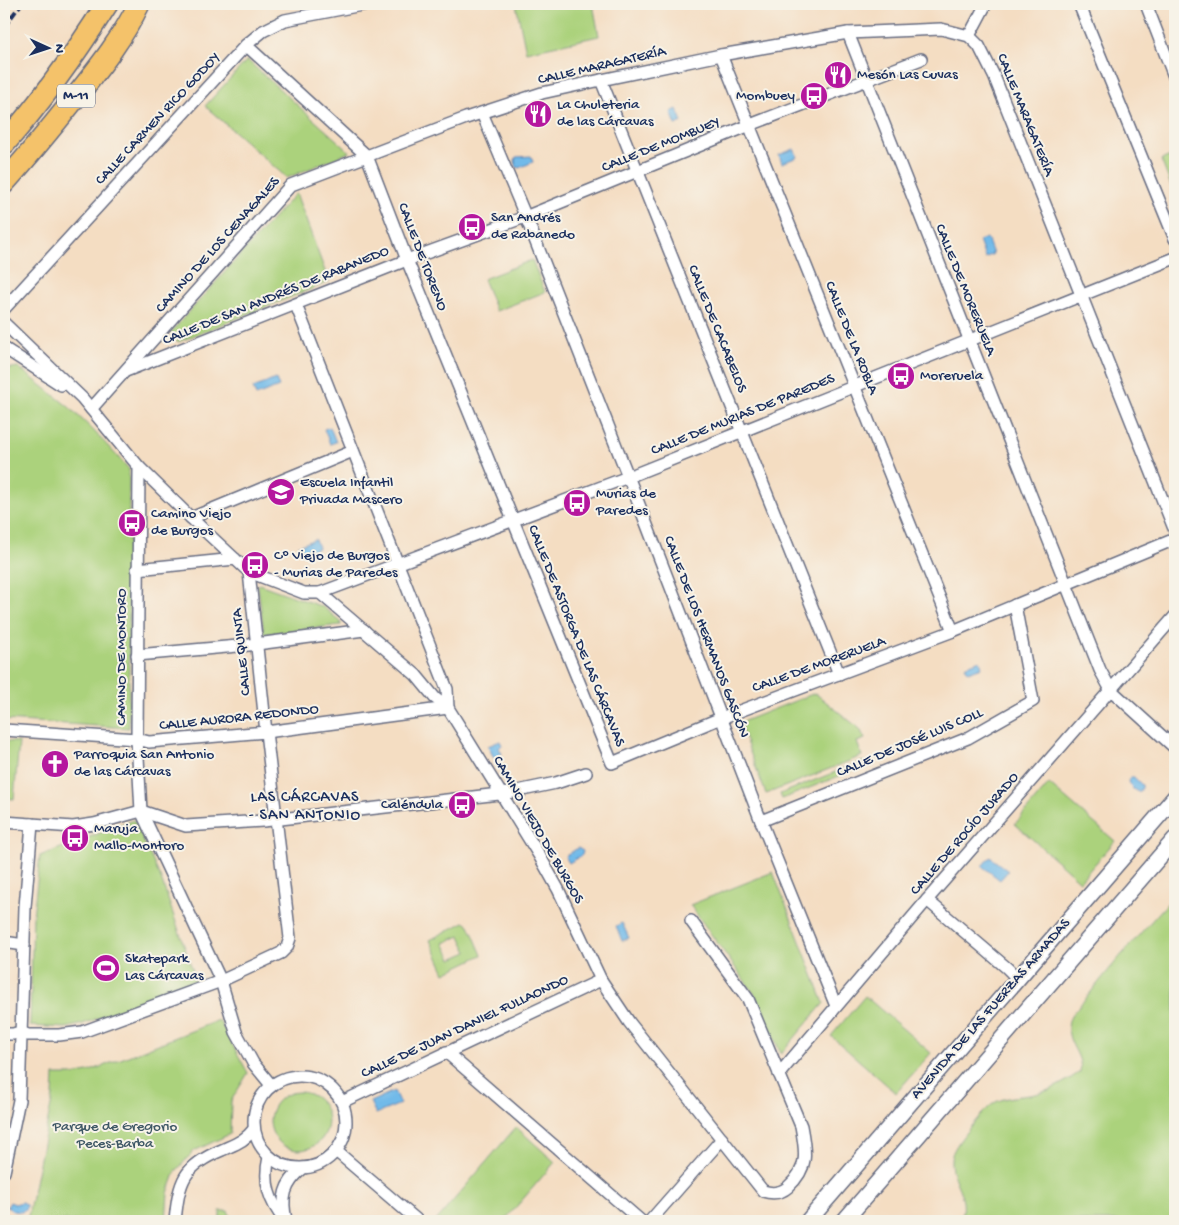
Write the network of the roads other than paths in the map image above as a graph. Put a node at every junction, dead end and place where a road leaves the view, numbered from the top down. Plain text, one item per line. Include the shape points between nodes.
1 (107, 4) edge
2 (139, 4) edge
3 (367, 4) edge
4 (986, 4) edge
5 (1079, 4) edge
6 (1146, 4) edge
7 (848, 33) junction
8 (969, 36) junction
9 (246, 45) junction
10 (721, 55) junction
11 (921, 59) dead end
12 (1175, 79) edge
13 (600, 80) junction
14 (865, 80) junction
15 (482, 113) junction
16 (750, 125) junction
17 (4, 144) edge
18 (367, 156) junction
19 (638, 170) junction
20 (4, 183) edge
21 (525, 217) junction
22 (1175, 239) edge
23 (1175, 258) edge
24 (407, 260) junction
25 (1082, 295) junction
26 (296, 305) junction
27 (4, 309) edge
28 (4, 323) edge
29 (968, 340) junction
30 (4, 348) edge
31 (122, 373) junction
32 (854, 387) junction
33 (82, 398) junction
34 (91, 409) junction
35 (742, 432) junction
36 (353, 451) junction
37 (139, 467) junction
38 (628, 476) junction
39 (190, 518) junction
40 (512, 520) junction
41 (1175, 531) edge
42 (1175, 539) edge
43 (235, 559) junction
44 (399, 563) junction
45 (137, 568) junction
46 (249, 572) junction
47 (1065, 585) junction
48 (320, 593) junction
49 (1015, 605) junction
50 (1175, 616) edge
51 (364, 630) junction
52 (953, 631) junction
53 (256, 644) junction
54 (137, 655) junction
55 (839, 674) junction
56 (1111, 690) junction
57 (448, 708) junction
58 (721, 718) junction
59 (4, 730) edge
60 (266, 732) junction
61 (137, 739) junction
62 (1175, 748) edge
63 (612, 763) joint
64 (586, 773) dead end
65 (501, 794) junction
66 (1175, 797) edge
67 (141, 811) junction
68 (277, 819) junction
69 (761, 821) junction
70 (4, 822) edge
71 (32, 824) junction
72 (1175, 838) edge
73 (927, 900) junction
74 (691, 921) dead end
75 (4, 942) edge
76 (24, 945) junction
77 (601, 980) junction
78 (1016, 981) junction
79 (221, 982) junction
80 (836, 1006) junction
81 (20, 1032) junction
82 (4, 1034) edge
83 (446, 1052) junction
84 (779, 1074) junction
85 (270, 1085) junction
86 (342, 1102) junction
87 (4, 1116) edge
88 (14, 1124) junction
89 (254, 1129) junction
90 (722, 1139) junction
91 (336, 1151) junction
92 (269, 1157) junction
93 (302, 1170) junction
94 (4, 1172) edge
95 (175, 1221) edge
96 (286, 1221) edge
97 (418, 1221) edge
98 (641, 1221) edge
99 (650, 1221) edge
100 (808, 1221) edge
101 (844, 1221) edge

1 - 17 highway, M-11 via 74,56
2 - 20 highway, M-11 via 97,70
3 - 9 street, CALLE CARMEN RICO GODOY via 285,20
4 - 8 street
5 - 22 street
6 - 12 street
7 - 8 street, CALLE MARAGATERÍA via 941,29
7 - 10 street, CALLE MARAGATERÍA
7 - 14 street, CALLE DE MORERUELA
8 - 25 street, CALLE MARAGATERÍA via 979,46 994,76
9 - 18 street, CALLE DE TORENO
9 - 27 street, CALLE CARMEN RICO GODOY
10 - 13 street, CALLE MARAGATERÍA
10 - 16 street, CALLE DE LA ROBLA
11 - 14 street, CALLE DE MOMBUEY
13 - 15 street, CALLE MARAGATERÍA via 542,93
13 - 19 street, CALLE DE CACABELOS
14 - 16 street, CALLE DE MOMBUEY
14 - 29 street, CALLE DE MORERUELA
15 - 18 street, CAMINO DE LOS CENAGALES
15 - 21 street, CALLE DE LOS HERMANOS GASCÓN
16 - 19 street, CALLE DE MOMBUEY
16 - 32 street, CALLE DE LA ROBLA
18 - 24 street, CALLE DE TORENO
18 - 31 street, CAMINO DE LOS CENAGALES via 292,185
19 - 21 street, CALLE DE MOMBUEY
19 - 35 street, CALLE DE CACABELOS
21 - 24 street, CALLE DE SAN ANDRÉS DE RABANEDO
21 - 38 street, CALLE DE LOS HERMANOS GASCÓN
23 - 25 street, CALLE DE MURIAS DE PAREDES
24 - 26 street, CALLE DE SAN ANDRÉS DE RABANEDO
24 - 40 street, CALLE DE TORENO
25 - 29 street, CALLE DE MURIAS DE PAREDES
25 - 41 street, CALLE MARAGATERÍA
26 - 31 street, CALLE DE SAN ANDRÉS DE RABANEDO
26 - 36 street
28 - 33 street
29 - 32 street, CALLE DE MURIAS DE PAREDES
29 - 47 street, CALLE DE MORERUELA
30 - 33 street
31 - 34 street, CAMINO DE LOS CENAGALES
32 - 35 street, CALLE DE MURIAS DE PAREDES
32 - 52 street, CALLE DE LA ROBLA
33 - 34 street
34 - 37 street
35 - 38 street, CALLE DE MURIAS DE PAREDES
35 - 55 street, CALLE DE CACABELOS
36 - 39 street
36 - 44 street
37 - 39 street
37 - 45 street, CAMINO DE MONTORO
38 - 40 street, CALLE DE MURIAS DE PAREDES
38 - 58 street, CALLE DE LOS HERMANOS GASCÓN
39 - 43 street
40 - 44 street, CALLE DE MURIAS DE PAREDES
40 - 63 street, CALLE DE ASTORGA DE LAS CÁRCAVAS
42 - 47 street, CALLE DE MORERUELA
43 - 45 street
43 - 46 street
44 - 48 street, CALLE DE MURIAS DE PAREDES
44 - 57 street via 448,689
45 - 54 street, CAMINO DE MONTORO
46 - 48 street via 304,593
46 - 53 street, CALLE QUINTA
47 - 49 street, CALLE DE MORERUELA
47 - 56 street
48 - 51 street, CAMINO VIEJO DE BURGOS
49 - 52 street, CALLE DE MORERUELA
49 - 69 street, CALLE DE JOSÉ LUIS COLL via 1033,701 968,738
50 - 56 street, CALLE DE ROCÍO JURADO
51 - 53 street
51 - 57 street, CAMINO VIEJO DE BURGOS
52 - 55 street, CALLE DE MORERUELA
53 - 54 street
53 - 60 street, CALLE QUINTA
54 - 61 street, CAMINO DE MONTORO
55 - 58 street, CALLE DE MORERUELA
56 - 62 street
56 - 73 street, CALLE DE ROCÍO JURADO
57 - 60 street, CALLE AURORA REDONDO
57 - 65 street, CAMINO VIEJO DE BURGOS
58 - 63 street, CALLE DE MORERUELA
58 - 69 street, CALLE DE LOS HERMANOS GASCÓN
59 - 61 street, CALLE AURORA REDONDO
60 - 61 street, CALLE AURORA REDONDO via 149,742
60 - 68 street, CALLE QUINTA
61 - 67 street, CAMINO DE MONTORO
64 - 65 street via 556,783
65 - 68 street
65 - 77 street, CAMINO VIEJO DE BURGOS via 553,881
66 - 78 street, AVENIDA DE LAS FUERZAS ARMADAS
67 - 68 street via 186,826
67 - 71 street via 73,827
67 - 79 street, CAMINO DE MONTORO
68 - 79 street, CALLE QUINTA via 290,938 287,947
69 - 80 street, CALLE DE LOS HERMANOS GASCÓN
70 - 71 street
71 - 76 street
72 - 101 street, AVENIDA DE LAS FUERZAS ARMADAS
73 - 78 street via 1007,968
73 - 80 street, CALLE DE ROCÍO JURADO
74 - 84 street via 748,1000
75 - 76 street
76 - 81 street
77 - 83 street, CALLE DE JUAN DANIEL FULLAONDO
77 - 90 street, CAMINO VIEJO DE BURGOS via 629,1022
78 - 100 street, AVENIDA DE LAS FUERZAS ARMADAS
79 - 81 street via 82,1032 28,1035
79 - 85 street, CAMINO DE MONTORO via 236,1032
80 - 84 street, CALLE DE ROCÍO JURADO
81 - 82 street
81 - 88 street via 19,1100
83 - 86 street, CALLE DE JUAN DANIEL FULLAONDO
83 - 98 street
84 - 90 street, CAMINO VIEJO DE BURGOS via 800,1126 805,1148 798,1178 779,1192 763,1191
85 - 86 street via 282,1078 310,1076 323,1081
85 - 89 street via 255,1109
86 - 91 street via 346,1127
87 - 88 street
88 - 94 street
89 - 92 street via 261,1148
89 - 95 street via 243,1141 195,1164 184,1176
90 - 99 street
91 - 93 street via 325,1161
91 - 97 street
92 - 93 street
92 - 96 street via 266,1180 270,1198
93 - 96 street via 292,1180 284,1196

